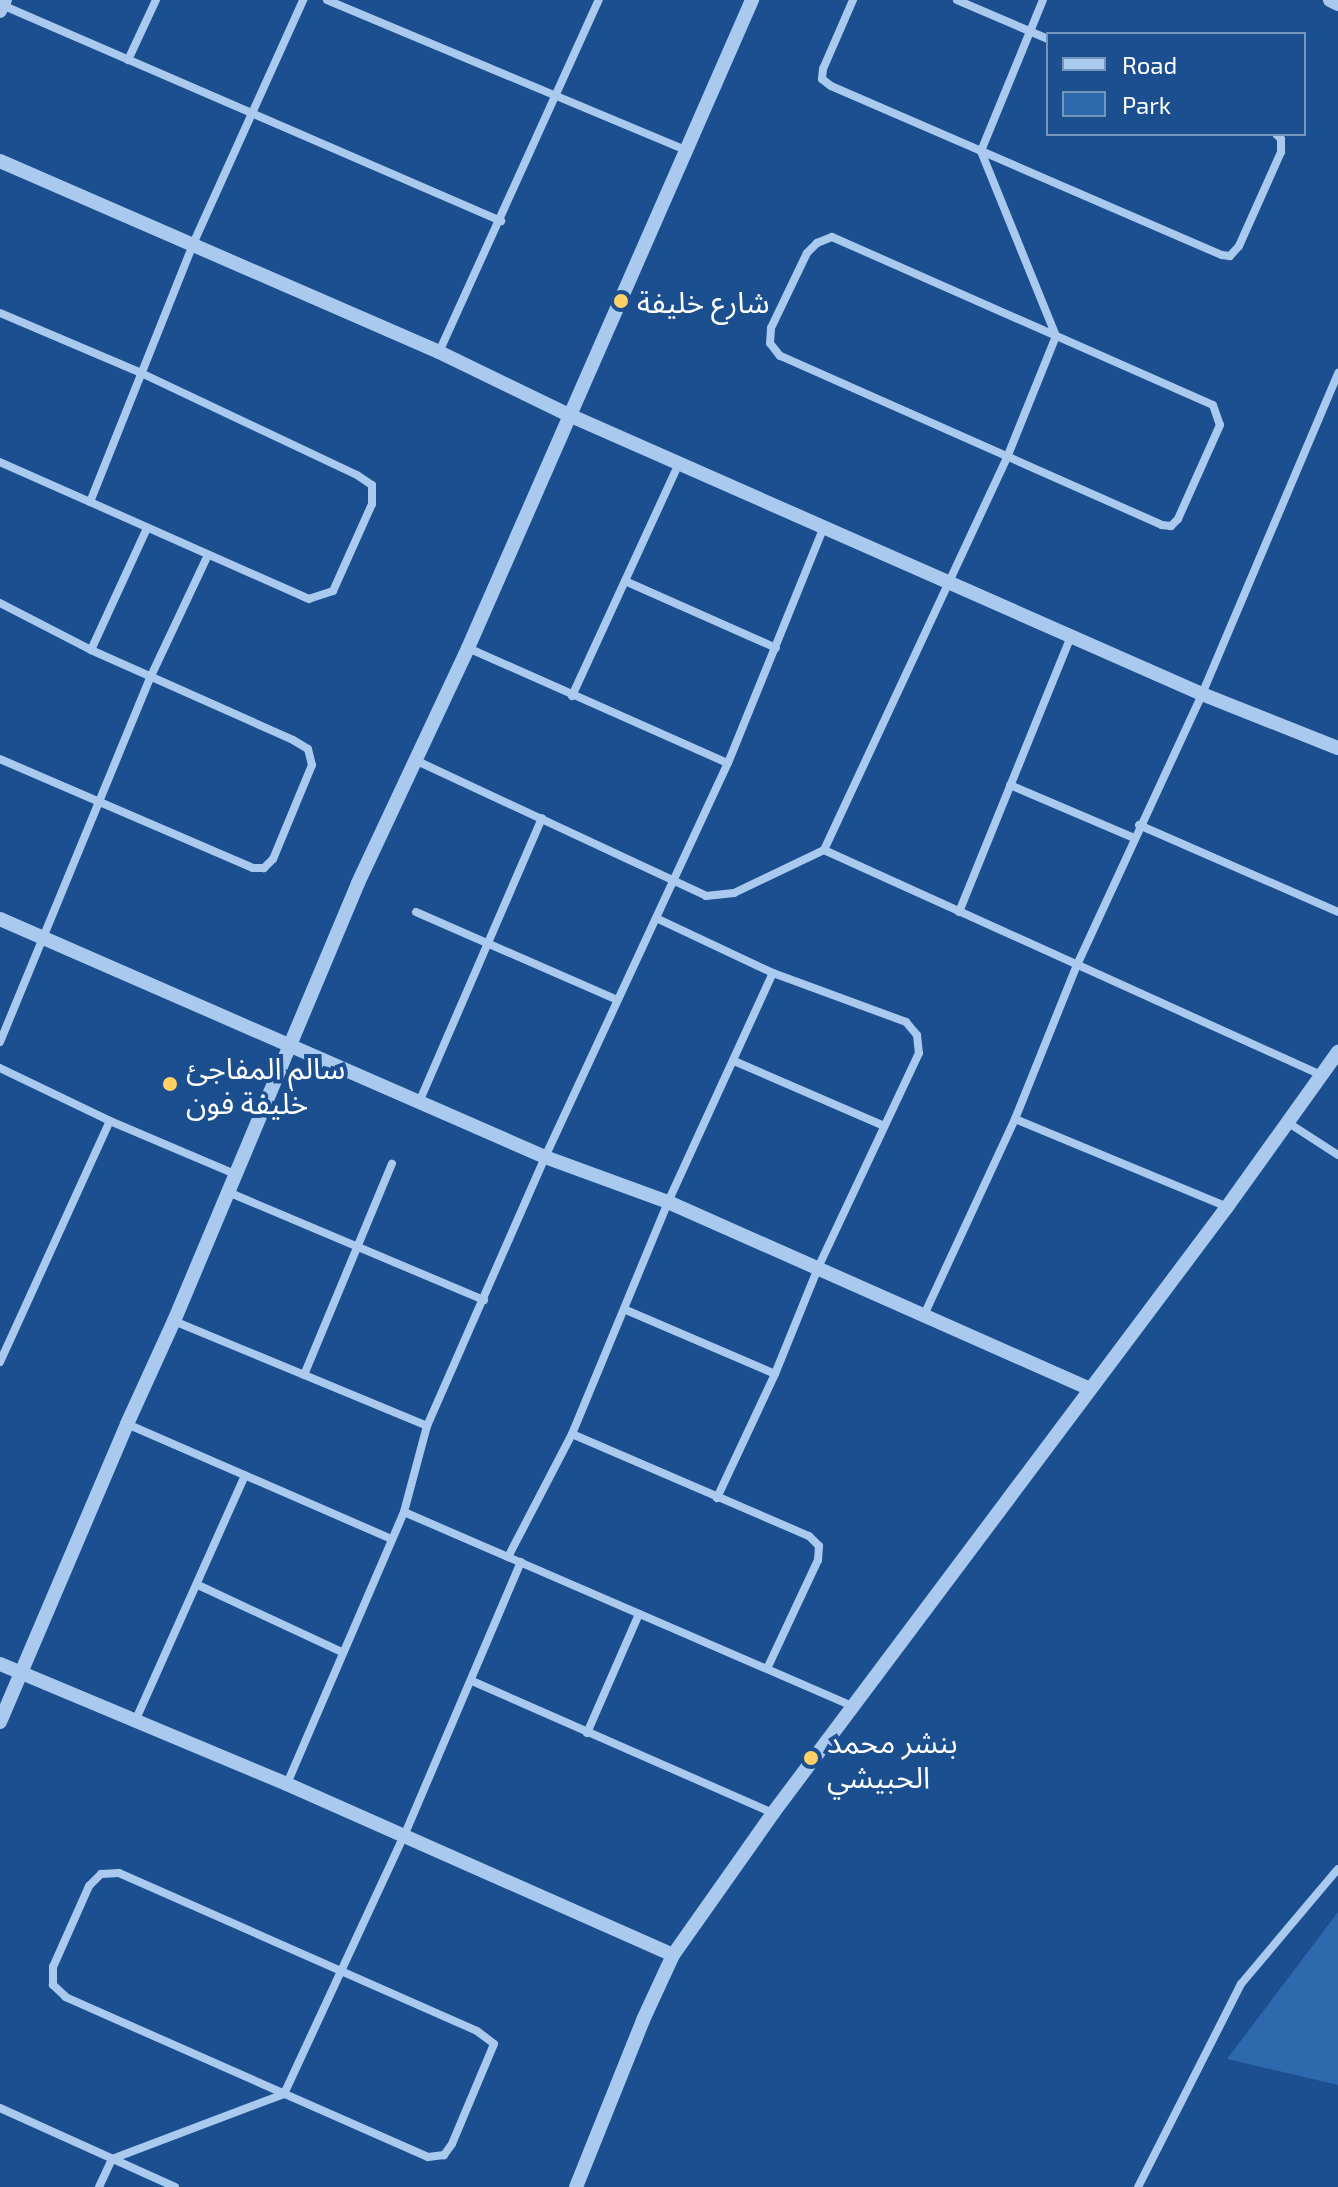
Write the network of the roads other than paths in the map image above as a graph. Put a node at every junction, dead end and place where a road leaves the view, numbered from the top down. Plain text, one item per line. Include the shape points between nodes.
1 (156, 0) edge
2 (303, 0) edge
3 (327, 0) edge
4 (599, 0) edge
5 (752, 0) edge
6 (853, 0) edge
7 (957, 0) edge
8 (1043, 0) edge
9 (1330, 0) edge
10 (1338, 4) edge
11 (2, 5) edge
12 (1031, 32) junction
13 (1046, 38) edge
14 (128, 60) junction
15 (556, 96) junction
16 (250, 112) junction
17 (1278, 136) edge
18 (686, 150) junction
19 (981, 151) junction
20 (0, 161) edge
21 (501, 221) junction
22 (193, 244) junction
23 (0, 313) edge
24 (1056, 336) junction
25 (439, 352) junction
26 (139, 372) junction
27 (1338, 373) edge
28 (569, 415) junction
29 (1008, 455) junction
30 (0, 462) edge
31 (679, 463) junction
32 (90, 502) junction
33 (824, 527) junction
34 (147, 528) junction
35 (208, 555) junction
36 (625, 581) junction
37 (950, 581) junction
38 (0, 603) edge
39 (1071, 636) junction
40 (468, 648) junction
41 (776, 648) junction
42 (91, 650) junction
43 (151, 676) junction
44 (1202, 694) junction
45 (572, 696) junction
46 (1338, 748) edge
47 (0, 759) edge
48 (415, 760) junction
49 (728, 763) junction
50 (1010, 785) junction
51 (99, 801) junction
52 (542, 818) junction
53 (1139, 825) junction
54 (1134, 838) junction
55 (824, 850) junction
56 (672, 878) junction
57 (416, 912) dead end
58 (959, 912) junction
59 (1338, 912) edge
60 (656, 918) junction
61 (0, 919) edge
62 (45, 938) junction
63 (488, 940) junction
64 (1077, 965) junction
65 (773, 973) junction
66 (617, 1000) junction
67 (0, 1042) edge
68 (289, 1043) junction
69 (1338, 1052) edge
70 (734, 1061) junction
71 (0, 1068) edge
72 (1321, 1075) junction
73 (420, 1100) junction
74 (1015, 1119) junction
75 (110, 1121) junction
76 (1287, 1122) junction
77 (884, 1126) junction
78 (1338, 1155) edge
79 (545, 1157) junction
80 (392, 1164) dead end
81 (235, 1174) junction
82 (228, 1192) junction
83 (668, 1202) junction
84 (1227, 1207) junction
85 (358, 1246) junction
86 (818, 1268) junction
87 (484, 1300) junction
88 (626, 1310) junction
89 (924, 1315) junction
90 (174, 1321) junction
91 (0, 1362) edge
92 (775, 1374) junction
93 (304, 1375) junction
94 (1088, 1388) junction
95 (127, 1424) junction
96 (427, 1426) junction
97 (572, 1434) junction
98 (245, 1475) junction
99 (717, 1498) junction
100 (404, 1512) junction
101 (391, 1539) junction
102 (508, 1557) junction
103 (521, 1562) junction
104 (198, 1585) junction
105 (639, 1614) junction
106 (342, 1652) junction
107 (0, 1664) edge
108 (767, 1669) junction
109 (22, 1673) junction
110 (472, 1681) junction
111 (852, 1706) junction
112 (136, 1719) junction
113 (0, 1722) edge
114 (587, 1733) junction
115 (287, 1784) junction
116 (773, 1813) junction
117 (404, 1836) junction
118 (1338, 1869) edge
119 (673, 1955) junction
120 (339, 1970) junction
121 (284, 2094) junction
122 (0, 2108) edge
123 (112, 2159) junction
124 (99, 2187) edge
125 (175, 2187) edge
126 (576, 2187) edge
127 (1138, 2187) edge

1 - 14 street
2 - 16 street
3 - 15 street
4 - 15 street
5 - 18 street
6 - 19 street via 822,79
7 - 12 street
8 - 12 street
9 - 10 street
11 - 14 street
12 - 13 street
12 - 19 street
14 - 16 street
15 - 18 street
15 - 21 street
16 - 21 street
16 - 22 street
17 - 19 street via 1281,152 1230,256
18 - 28 street
19 - 24 street
20 - 22 street
21 - 25 street
22 - 25 street
22 - 26 street
23 - 26 street
24 - 29 street
24 - 29 street via 1213,405 1220,425 1171,526
24 - 29 street via 832,237 807,253 771,328 770,343 780,356
25 - 28 street
26 - 32 street
26 - 35 street via 372,485 372,504 333,591 324,596 309,599
27 - 44 street
28 - 31 street
28 - 40 street
29 - 37 street
30 - 32 street
31 - 33 street
31 - 36 street
32 - 34 street
33 - 37 street
33 - 41 street
34 - 35 street
34 - 42 street
35 - 43 street
36 - 41 street
36 - 45 street
37 - 39 street
37 - 55 street
38 - 42 street
39 - 44 street
39 - 50 street
40 - 45 street
40 - 48 street
41 - 49 street
42 - 43 street
43 - 51 street
43 - 51 street via 308,749 312,765 307,779 273,859 264,868 253,868
44 - 46 street
44 - 53 street
45 - 49 street
47 - 51 street
48 - 52 street
48 - 68 street
49 - 56 street
50 - 54 street
50 - 58 street
51 - 62 street
52 - 56 street
52 - 63 street
53 - 54 street
53 - 59 street
54 - 64 street
55 - 56 street via 734,893 706,896
55 - 58 street
56 - 60 street
57 - 63 street
58 - 64 street
60 - 65 street
60 - 66 street
61 - 62 street
62 - 67 street
62 - 68 street
63 - 66 street
63 - 73 street
64 - 72 street
64 - 74 street
65 - 70 street
65 - 77 street via 906,1022 917,1035 919,1053
66 - 79 street
68 - 73 street
68 - 81 street
69 - 72 street
70 - 77 street
70 - 83 street
71 - 75 street
72 - 76 street
73 - 79 street
74 - 84 street
74 - 89 street
75 - 81 street
75 - 91 street
76 - 78 street
76 - 84 street
77 - 86 street
79 - 83 street
79 - 87 street
80 - 85 street
81 - 82 street
82 - 85 street
82 - 90 street
83 - 86 street
83 - 88 street
84 - 94 street
85 - 87 street
85 - 93 street
86 - 89 street
86 - 92 street
87 - 96 street
88 - 92 street
88 - 97 street
89 - 94 street
90 - 93 street
90 - 95 street
92 - 99 street
93 - 96 street
94 - 111 street
95 - 98 street
95 - 109 street
96 - 100 street
97 - 99 street
97 - 102 street
98 - 101 street
98 - 104 street
99 - 108 street via 809,1536 819,1546 818,1560
100 - 101 street
100 - 102 street
101 - 106 street
102 - 103 street
103 - 105 street
103 - 110 street
104 - 106 street
104 - 112 street
105 - 108 street
105 - 114 street
106 - 115 street
107 - 109 street
108 - 111 street
109 - 112 street
109 - 113 street
110 - 114 street
110 - 117 street
111 - 116 street
112 - 115 street
114 - 116 street
115 - 117 street
116 - 119 street
117 - 119 street
117 - 120 street
118 - 127 street via 1241,1984
119 - 126 street
120 - 121 street
120 - 121 street via 477,2031 494,2044 491,2059 444,2155 428,2157
120 - 121 street via 119,1873 101,1874 89,1886 53,1967 53,1985 66,1997
121 - 123 street
122 - 123 street
123 - 124 street
123 - 125 street

